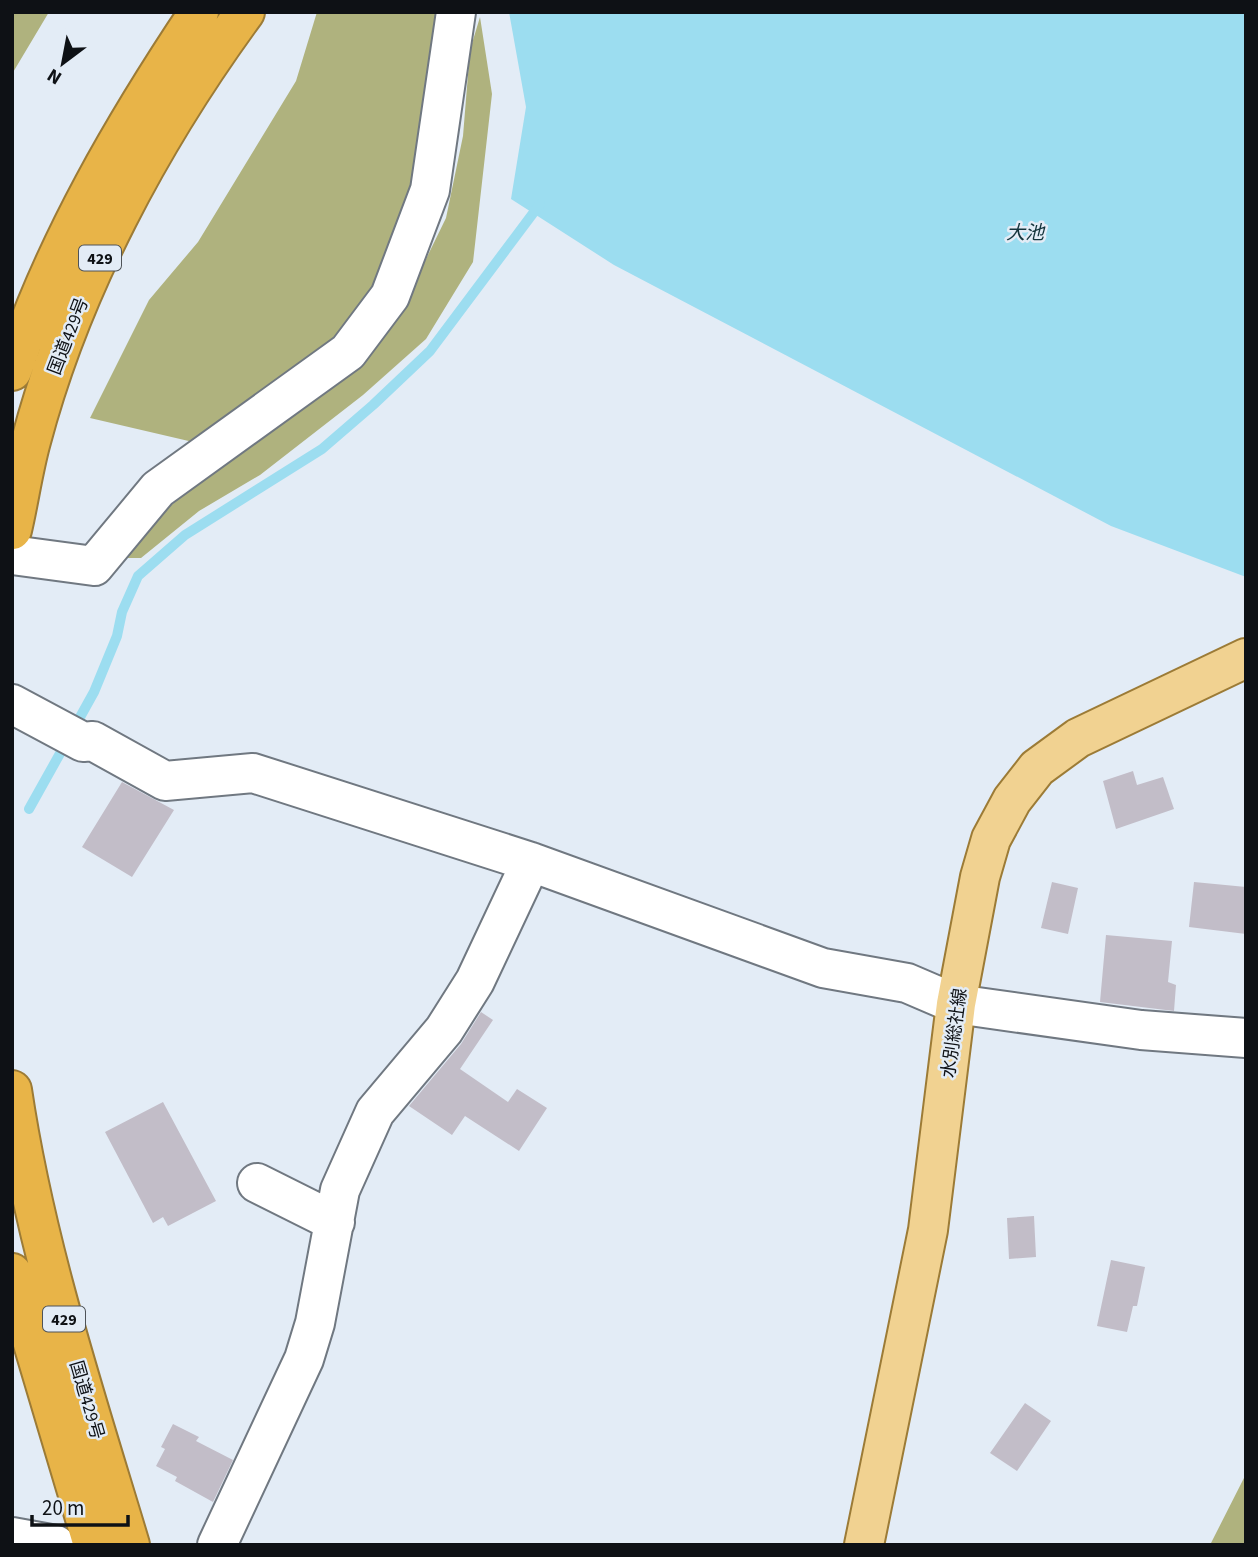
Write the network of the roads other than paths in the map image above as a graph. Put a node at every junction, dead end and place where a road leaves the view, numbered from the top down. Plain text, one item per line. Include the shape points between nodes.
1 (199, 12) edge
2 (246, 12) edge
3 (456, 12) edge
4 (12, 370) edge
5 (12, 530) edge
6 (12, 555) edge
7 (1246, 658) edge
8 (12, 704) edge
9 (531, 862) junction
10 (957, 1004) junction
11 (1246, 1038) edge
12 (12, 1090) edge
13 (257, 1183) dead end
14 (335, 1222) junction
15 (12, 1273) edge
16 (12, 1537) edge
17 (56, 1545) edge
18 (93, 1545) edge
19 (130, 1545) edge
20 (217, 1545) edge
21 (864, 1545) edge

1 - 4 highway, 429 via 123,131 83,205
2 - 5 highway, 国道429号 / 429 via 154,149 80,302 31,441
3 - 6 street via 430,190 390,296 348,352 158,489 94,566
7 - 10 main road, 水別総社線 via 1078,738 1037,768 1012,800 991,839
8 - 9 street via 165,781 253,773
9 - 10 street via 822,968 906,983
9 - 14 street via 475,981 450,1020 375,1112 340,1190
10 - 11 street via 1140,1030
10 - 21 main road, 水別総社線 via 928,1230
12 - 19 highway, 国道429号 / 429 via 38,1223
13 - 14 street
14 - 20 street via 304,1359
15 - 18 highway, 国道429号 / 429
16 - 17 street

